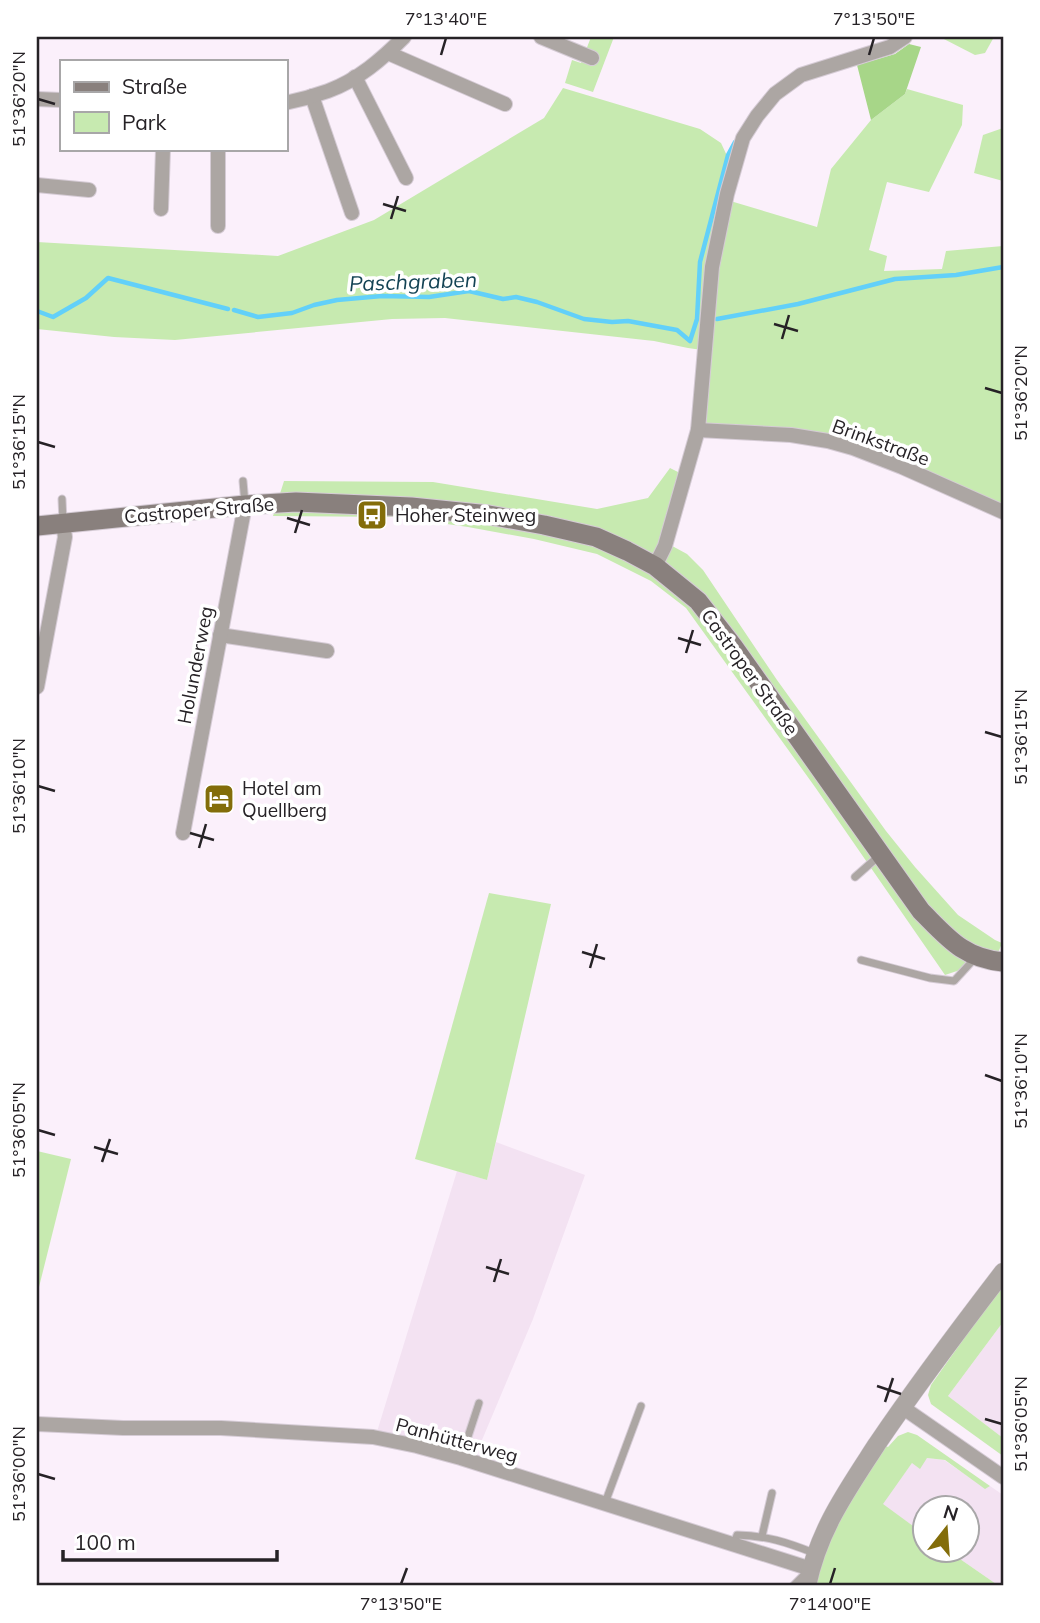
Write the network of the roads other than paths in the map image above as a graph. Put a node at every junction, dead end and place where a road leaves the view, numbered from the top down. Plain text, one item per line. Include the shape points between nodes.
1 (404, 37) edge
2 (541, 37) edge
3 (905, 37) edge
4 (388, 53) junction
5 (593, 58) dead end
6 (355, 77) junction
7 (312, 96) junction
8 (37, 99) edge
9 (60, 100) edge
10 (287, 102) edge
11 (505, 104) dead end
12 (163, 150) edge
13 (218, 150) edge
14 (405, 178) dead end
15 (37, 185) edge
16 (89, 190) dead end
17 (161, 209) dead end
18 (352, 212) dead end
19 (218, 226) dead end
20 (698, 430) junction
21 (243, 481) dead end
22 (62, 499) dead end
23 (245, 505) junction
24 (1003, 512) edge
25 (63, 523) junction
26 (37, 526) edge
27 (654, 566) junction
28 (220, 635) junction
29 (327, 651) dead end
30 (37, 687) edge
31 (183, 833) dead end
32 (880, 854) junction
33 (855, 877) dead end
34 (976, 956) junction
35 (861, 960) dead end
36 (1003, 962) edge
37 (1003, 1272) edge
38 (479, 1403) dead end
39 (642, 1406) dead end
40 (902, 1407) junction
41 (37, 1424) edge
42 (461, 1458) junction
43 (1003, 1477) edge
44 (772, 1493) dead end
45 (604, 1504) junction
46 (762, 1536) junction
47 (734, 1545) junction
48 (811, 1570) edge
49 (793, 1586) edge

1 - 4 street
2 - 5 street
3 - 20 street via 891,47 801,75 775,94 743,138 712,267
4 - 6 street
4 - 11 street
6 - 7 street
6 - 14 street
7 - 10 street
7 - 18 street
8 - 9 street
12 - 17 street
13 - 19 street
15 - 16 street
20 - 24 street, Brinkstraße via 828,441 902,467
20 - 27 street via 665,546
21 - 23 lane
22 - 25 lane
23 - 25 main road, Castroper Straße
23 - 27 main road, Castroper Straße via 296,502 489,515 596,537
23 - 28 street, Holunderweg
25 - 26 main road, Castroper Straße
25 - 30 street via 65,537
27 - 32 main road, Castroper Straße via 698,601
28 - 29 street
28 - 31 street, Holunderweg
32 - 33 lane
32 - 34 main road, Castroper Straße via 921,911 954,944
34 - 35 lane via 954,981
34 - 36 main road, Castroper Straße
37 - 40 street
38 - 42 lane
39 - 45 lane
40 - 43 street
40 - 48 street via 836,1508
41 - 42 street, Panhütterweg via 373,1437
42 - 45 street, Panhütterweg
44 - 46 lane
45 - 47 street, Panhütterweg
46 - 47 lane via 737,1535
46 - 48 lane via 784,1541
47 - 48 street, Panhütterweg
48 - 49 lane

